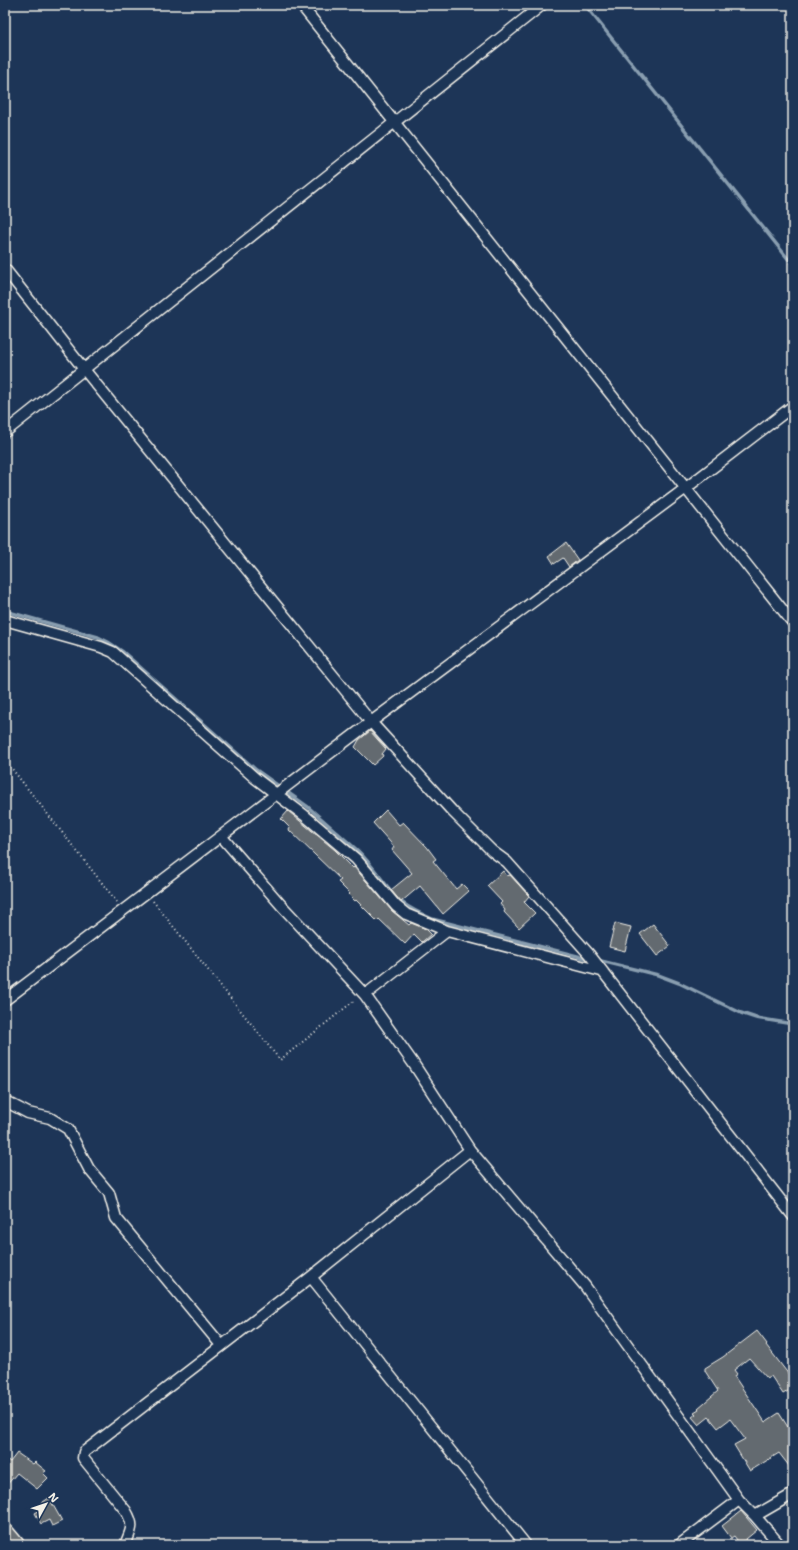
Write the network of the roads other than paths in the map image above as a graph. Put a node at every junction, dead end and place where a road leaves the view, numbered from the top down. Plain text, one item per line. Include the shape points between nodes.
1 (301, 5) edge
2 (542, 5) edge
3 (394, 122) junction
4 (5, 269) edge
5 (84, 369) junction
6 (793, 406) edge
7 (5, 432) edge
8 (686, 488) junction
9 (5, 620) edge
10 (793, 623) edge
11 (371, 722) junction
12 (281, 791) junction
13 (221, 836) junction
14 (447, 932) junction
15 (599, 968) junction
16 (365, 995) junction
17 (5, 1000) edge
18 (5, 1101) edge
19 (470, 1150) junction
20 (793, 1216) edge
21 (311, 1277) junction
22 (221, 1345) junction
23 (793, 1494) edge
24 (738, 1500) junction
25 (755, 1516) junction
26 (5, 1532) edge
27 (16, 1545) edge
28 (125, 1545) edge
29 (526, 1545) edge
30 (679, 1545) edge
31 (780, 1545) edge

1 - 3 street
2 - 3 street
3 - 5 street
3 - 8 street
4 - 5 street
5 - 7 street
5 - 11 street
6 - 8 street
8 - 10 street
8 - 11 street
9 - 12 street via 113,652 249,773
11 - 12 street
11 - 15 street via 452,811 492,851 507,862
12 - 13 street
12 - 14 street via 304,815 356,859 396,906 406,914
13 - 16 street
13 - 17 street
14 - 15 street
14 - 16 street
15 - 20 street
16 - 19 street
18 - 22 street via 28,1113 50,1118 68,1129 89,1169 109,1193 116,1218
19 - 21 street
19 - 24 street via 584,1286
21 - 22 street
21 - 29 street
22 - 28 street via 84,1452 83,1458 132,1521
23 - 25 street
24 - 25 street
24 - 30 street
25 - 31 street
26 - 27 main road

